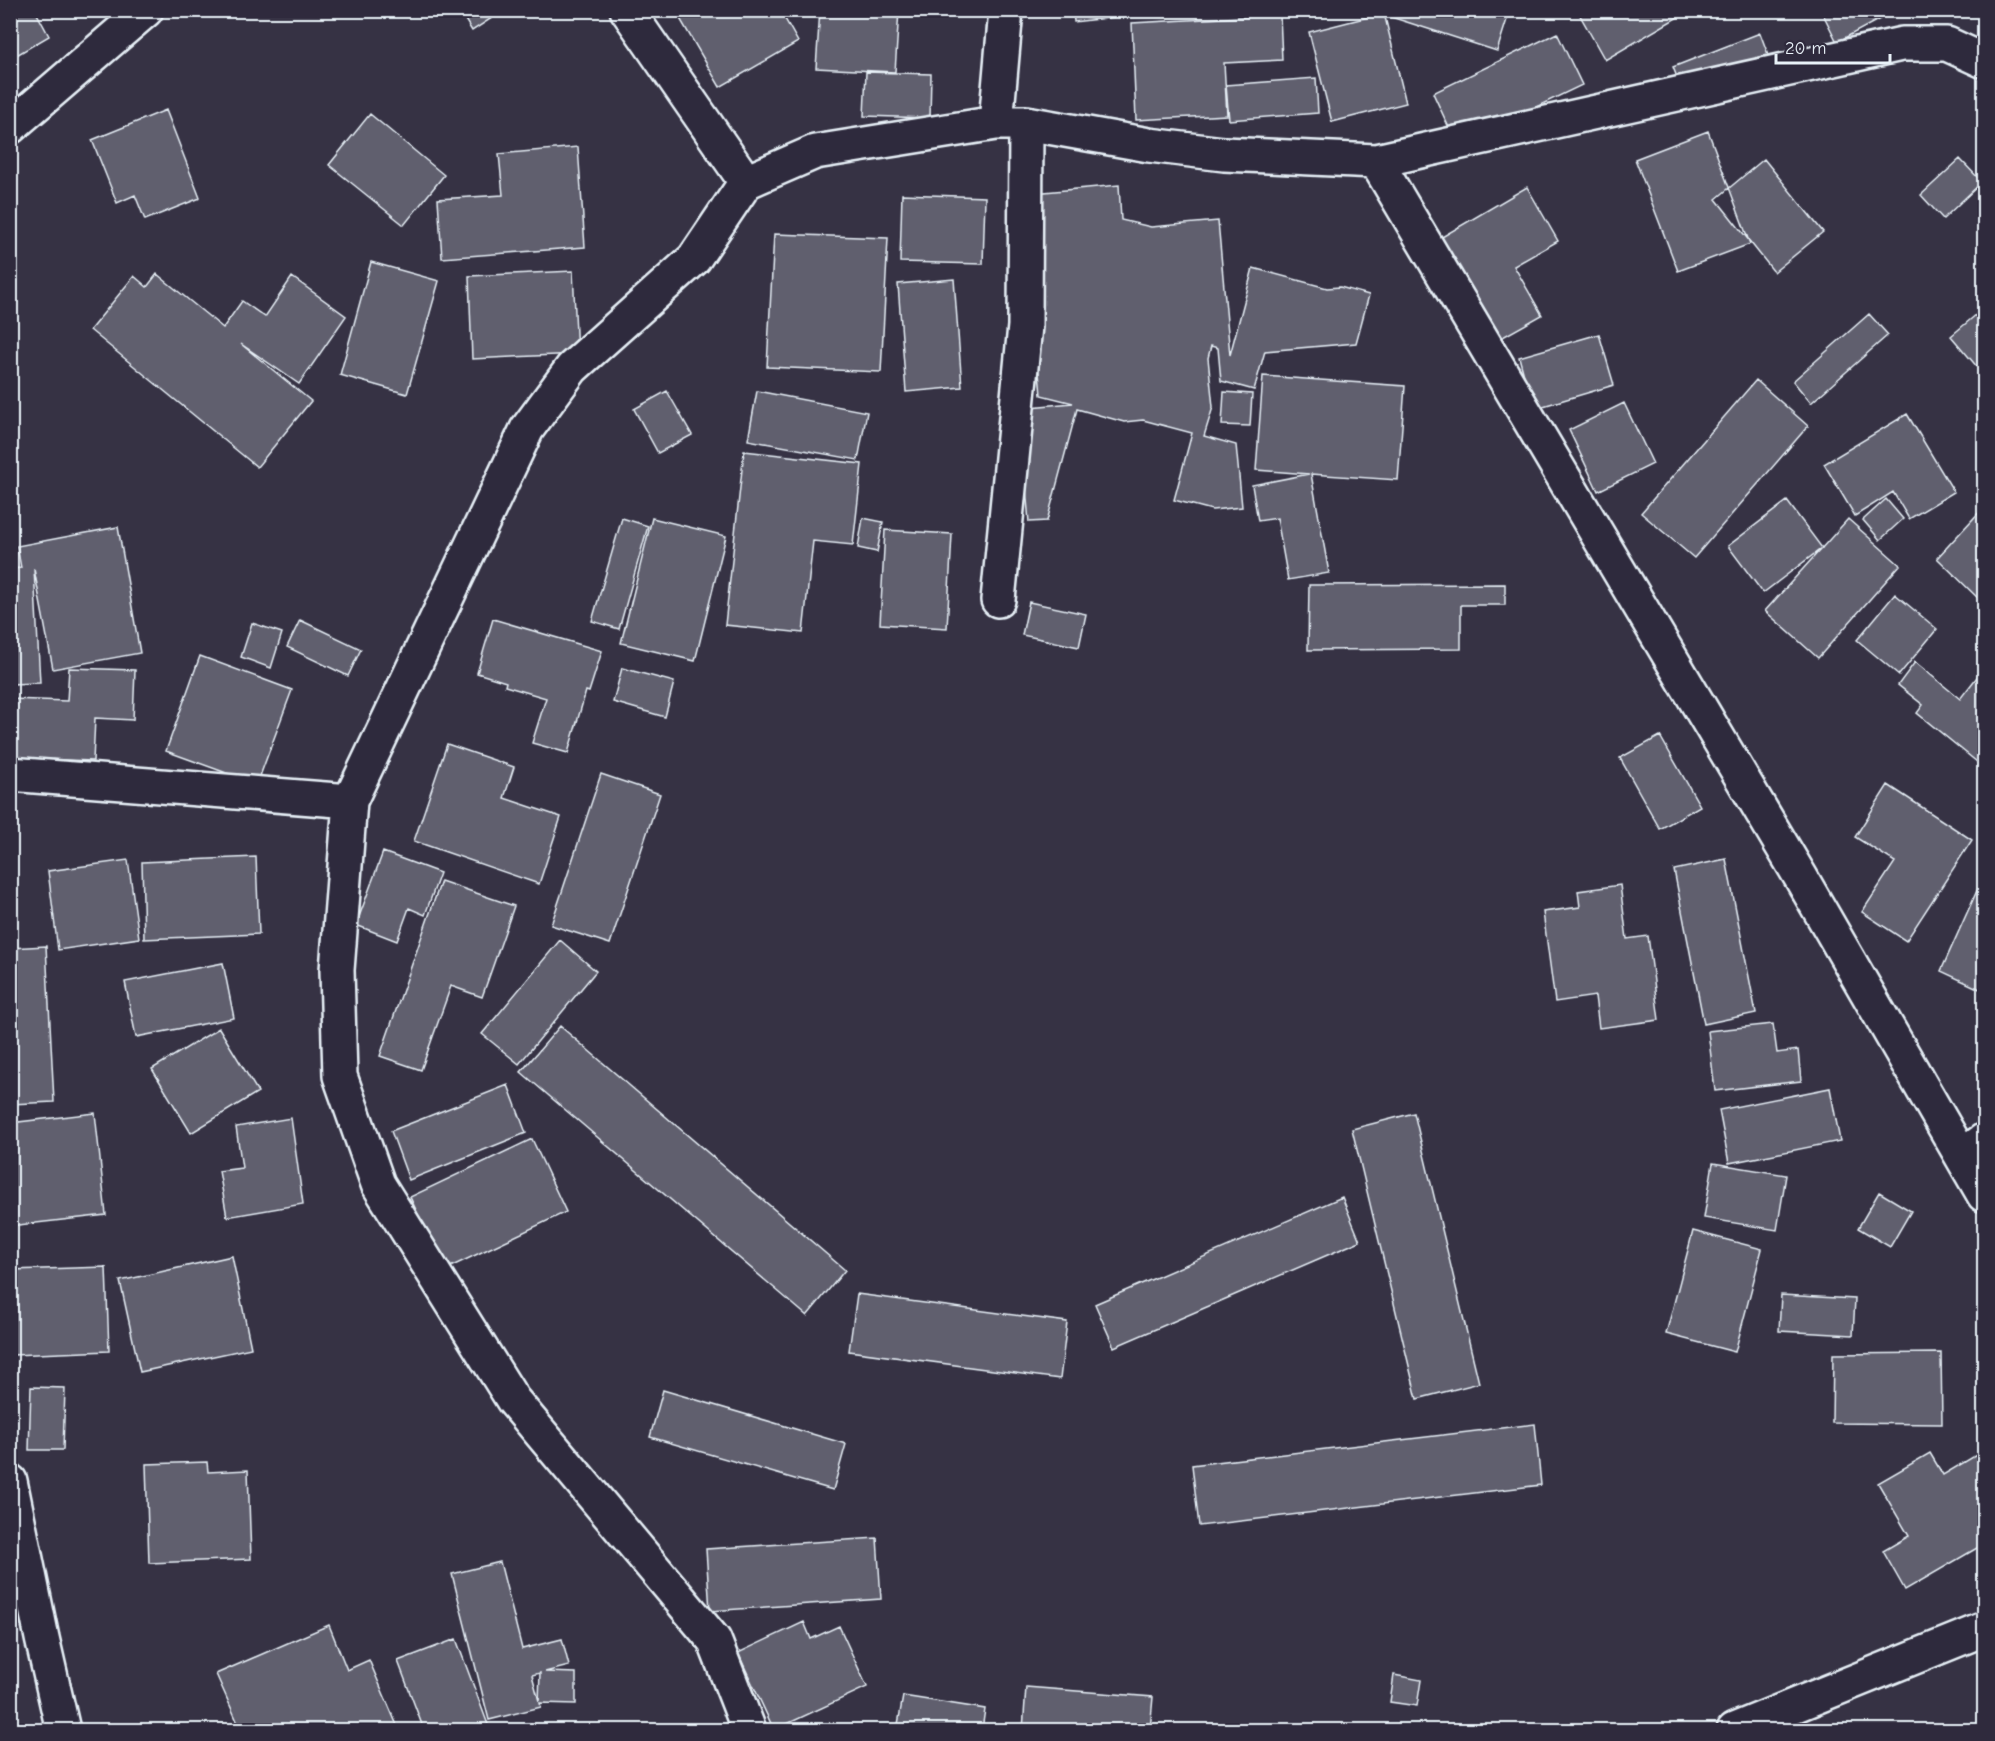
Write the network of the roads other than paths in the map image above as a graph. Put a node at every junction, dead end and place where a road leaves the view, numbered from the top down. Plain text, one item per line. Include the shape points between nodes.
1 (146, 10) edge
2 (627, 10) edge
3 (1006, 10) edge
4 (1984, 61) edge
5 (1011, 123) junction
6 (10, 127) edge
7 (1377, 161) junction
8 (746, 182) junction
9 (998, 600) dead end
10 (10, 774) edge
11 (350, 801) junction
12 (1973, 1148) edge
13 (1984, 1195) edge
14 (10, 1481) edge
15 (1984, 1629) edge
16 (63, 1731) edge
17 (749, 1731) edge
18 (1734, 1731) edge

1 - 6 street
2 - 8 street
3 - 5 street
4 - 7 street via 1947,44 1902,44
5 - 7 street via 1224,154
5 - 8 street via 815,152
5 - 9 street via 1025,326
7 - 12 street via 1794,866
8 - 11 street via 694,259 572,368 527,429
10 - 11 street
11 - 17 street via 337,970 340,1076 378,1184 513,1400 714,1640
12 - 13 street
14 - 16 street
15 - 18 street

